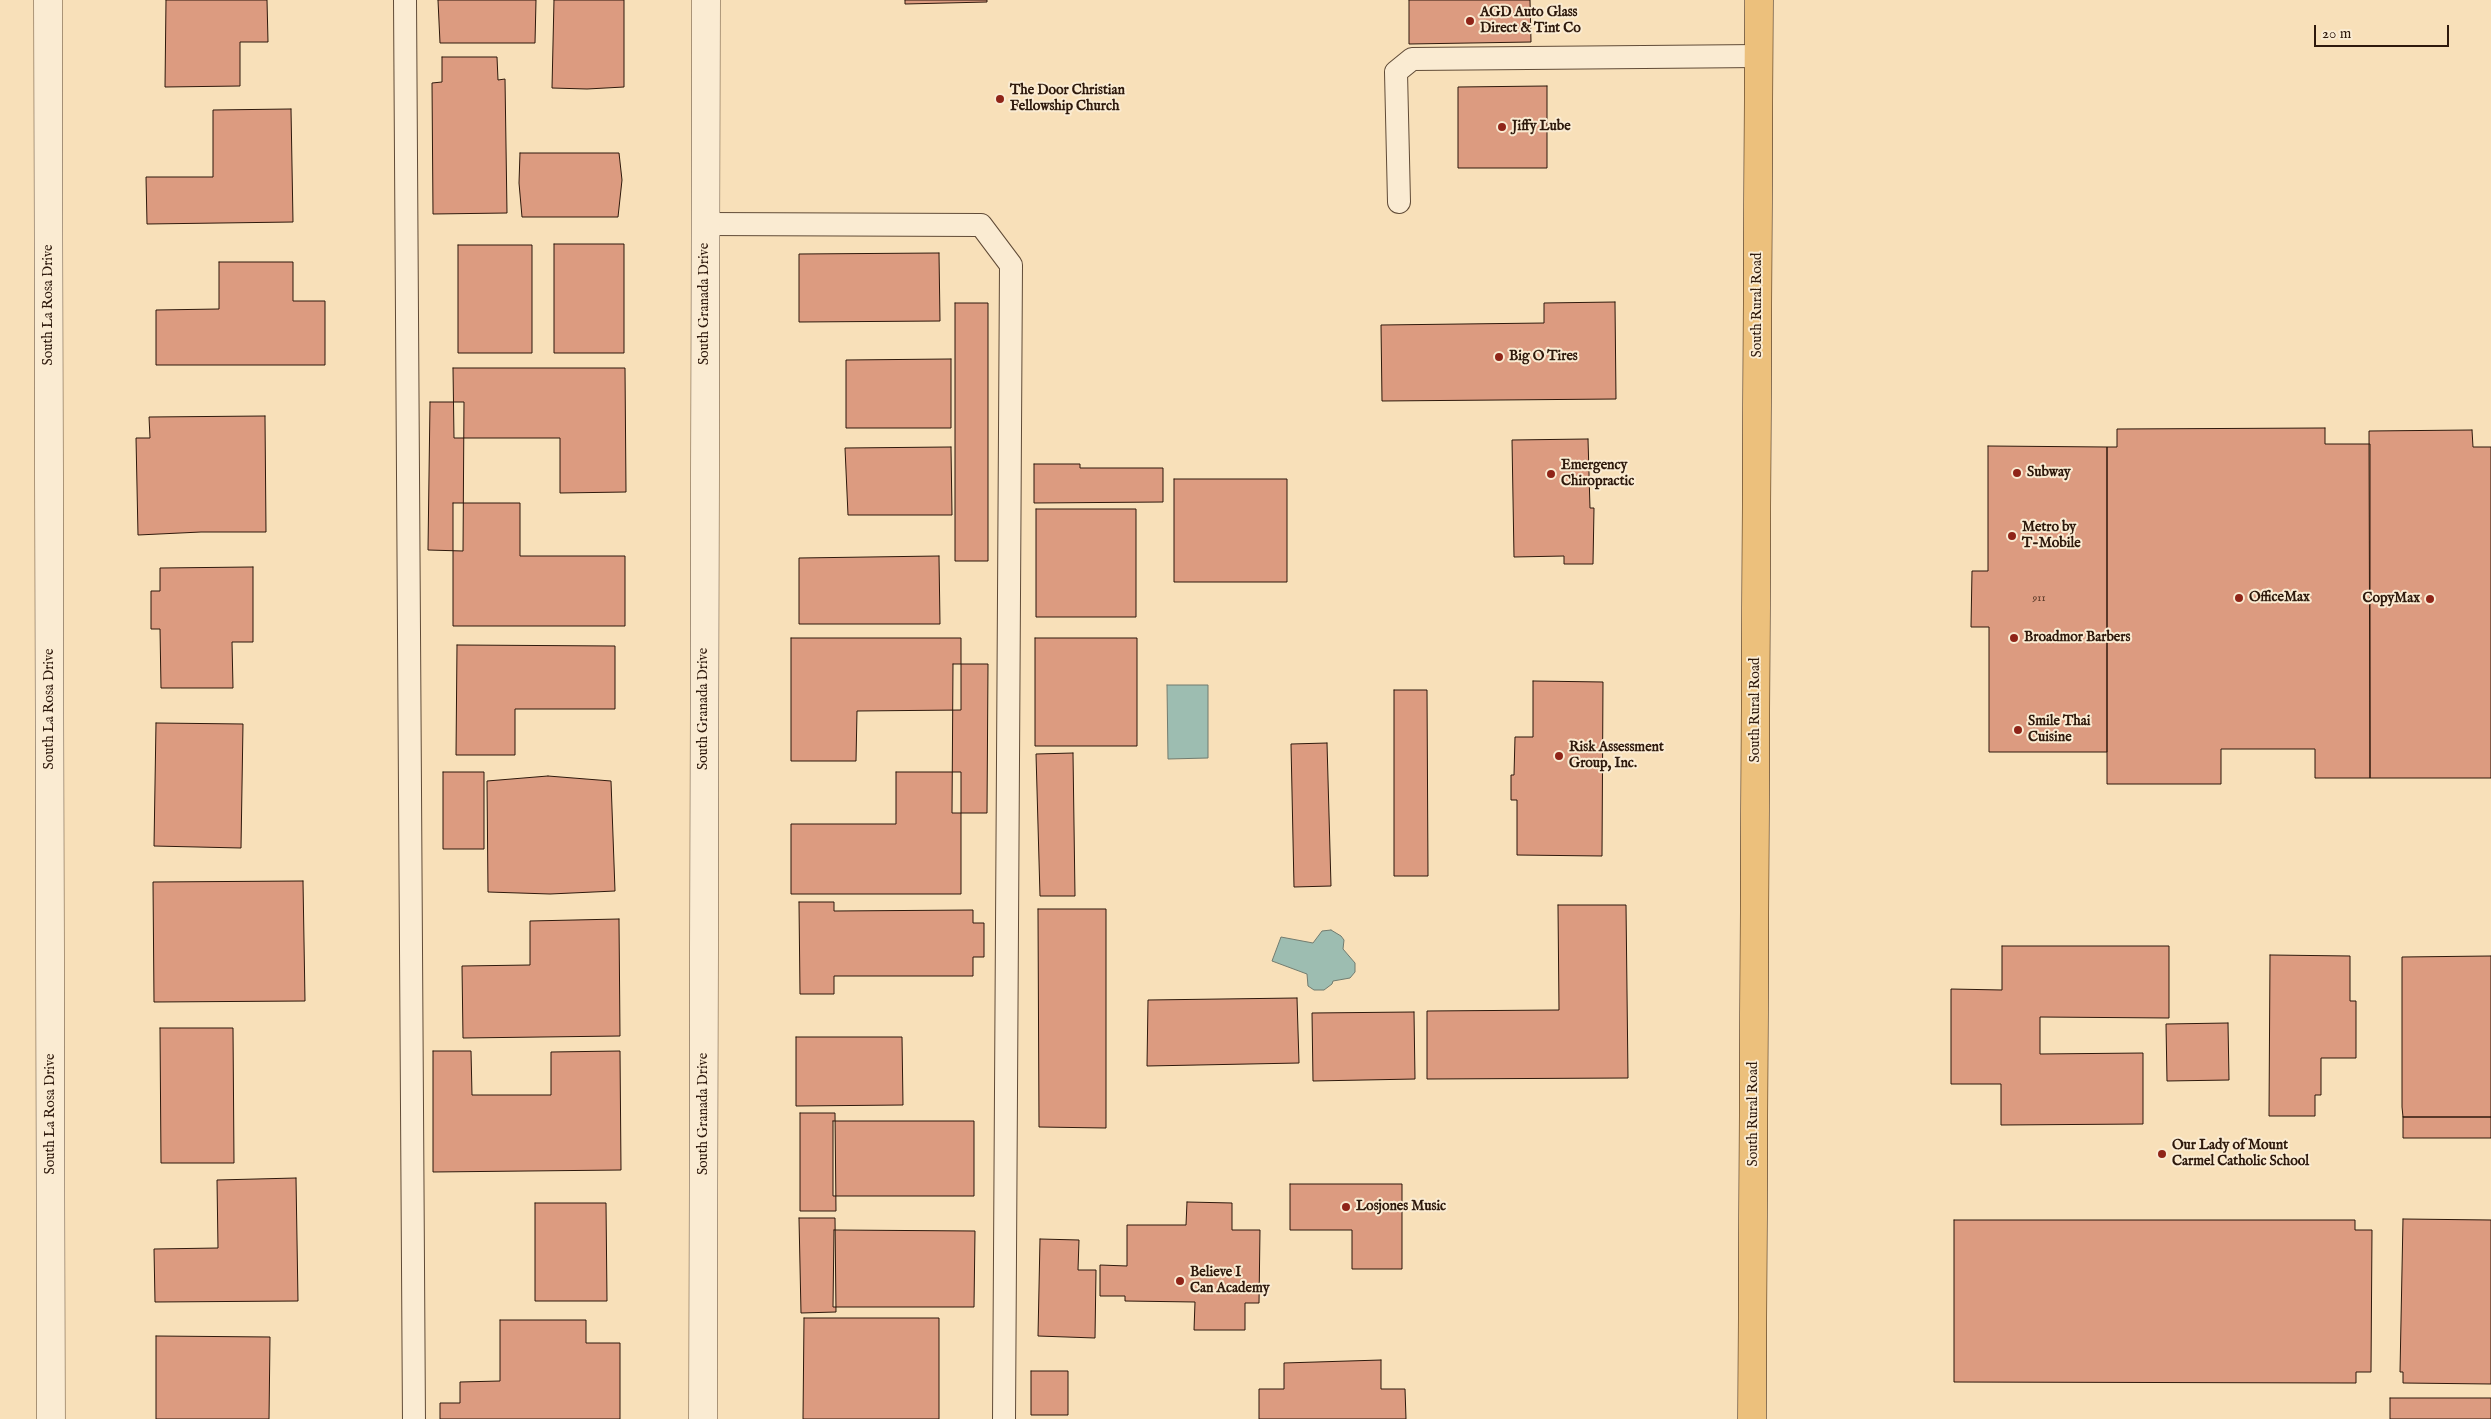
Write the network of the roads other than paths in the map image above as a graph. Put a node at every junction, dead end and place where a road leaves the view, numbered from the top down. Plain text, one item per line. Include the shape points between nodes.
1 (48, 0) edge
2 (405, 0) edge
3 (706, 0) edge
4 (1760, 0) edge
5 (1759, 56) junction
6 (1399, 202) dead end
7 (705, 224) junction
8 (51, 1419) edge
9 (414, 1419) edge
10 (703, 1419) edge
11 (1004, 1419) edge
12 (1752, 1419) edge

1 - 8 street, South La Rosa Drive
2 - 9 lane
3 - 7 street, South Granada Drive
4 - 5 main road, South Rural Road
5 - 6 lane via 1412,59 1396,72
5 - 12 main road, South Rural Road
7 - 10 street, South Granada Drive
7 - 11 lane via 981,225 1012,265

